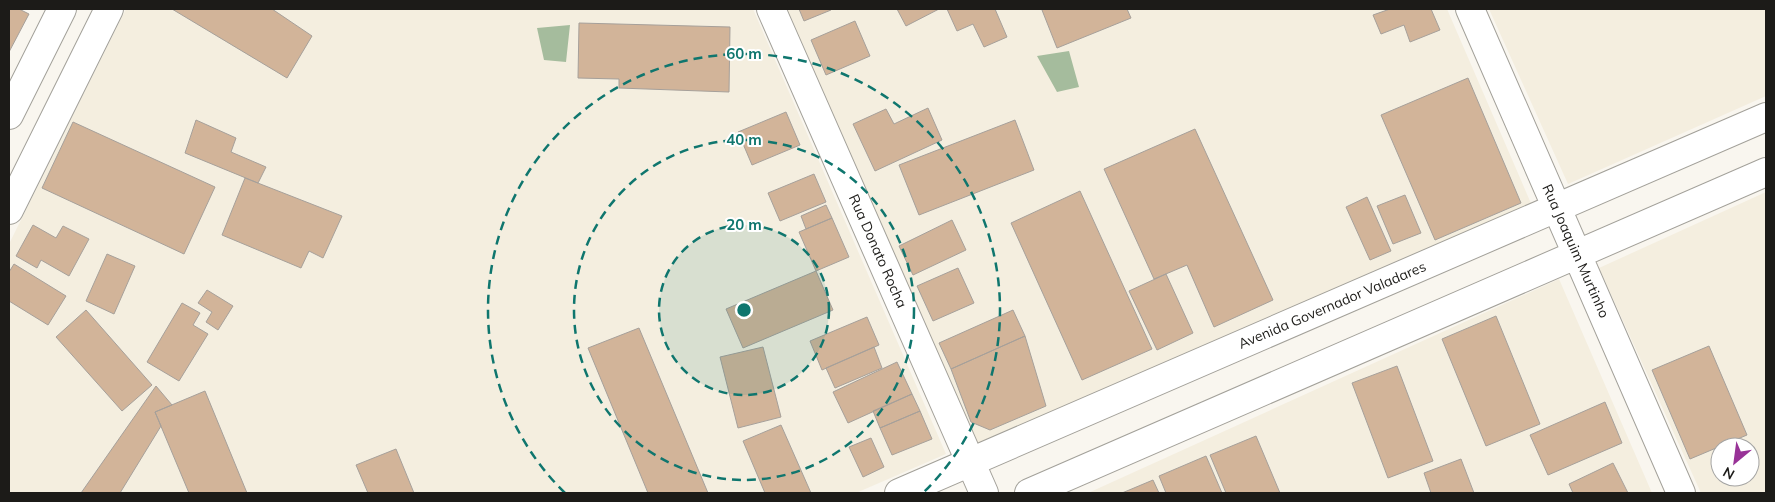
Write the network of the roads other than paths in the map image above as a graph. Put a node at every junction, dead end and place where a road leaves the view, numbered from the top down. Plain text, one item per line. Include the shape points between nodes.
1 (62, 9) edge
2 (109, 9) edge
3 (771, 9) edge
4 (1470, 9) edge
5 (9, 116) edge
6 (1766, 118) edge
7 (1766, 172) edge
8 (1557, 208) junction
9 (9, 210) edge
10 (1577, 254) junction
11 (970, 462) junction
12 (899, 493) edge
13 (984, 493) edge
14 (1030, 493) edge
15 (1681, 493) edge

1 - 5 street
2 - 9 street
3 - 11 street, Rua Donato Rocha
4 - 8 street, Rua Joaquim Murtinho
6 - 8 street, Avenida Governador Valadares
7 - 10 street
8 - 10 street, Rua Joaquim Murtinho
8 - 11 street, Avenida Governador Valadares
10 - 14 street
10 - 15 street, Rua Joaquim Murtinho
11 - 12 street, Avenida Governador Valadares
11 - 13 street, Rua Donato Rocha

